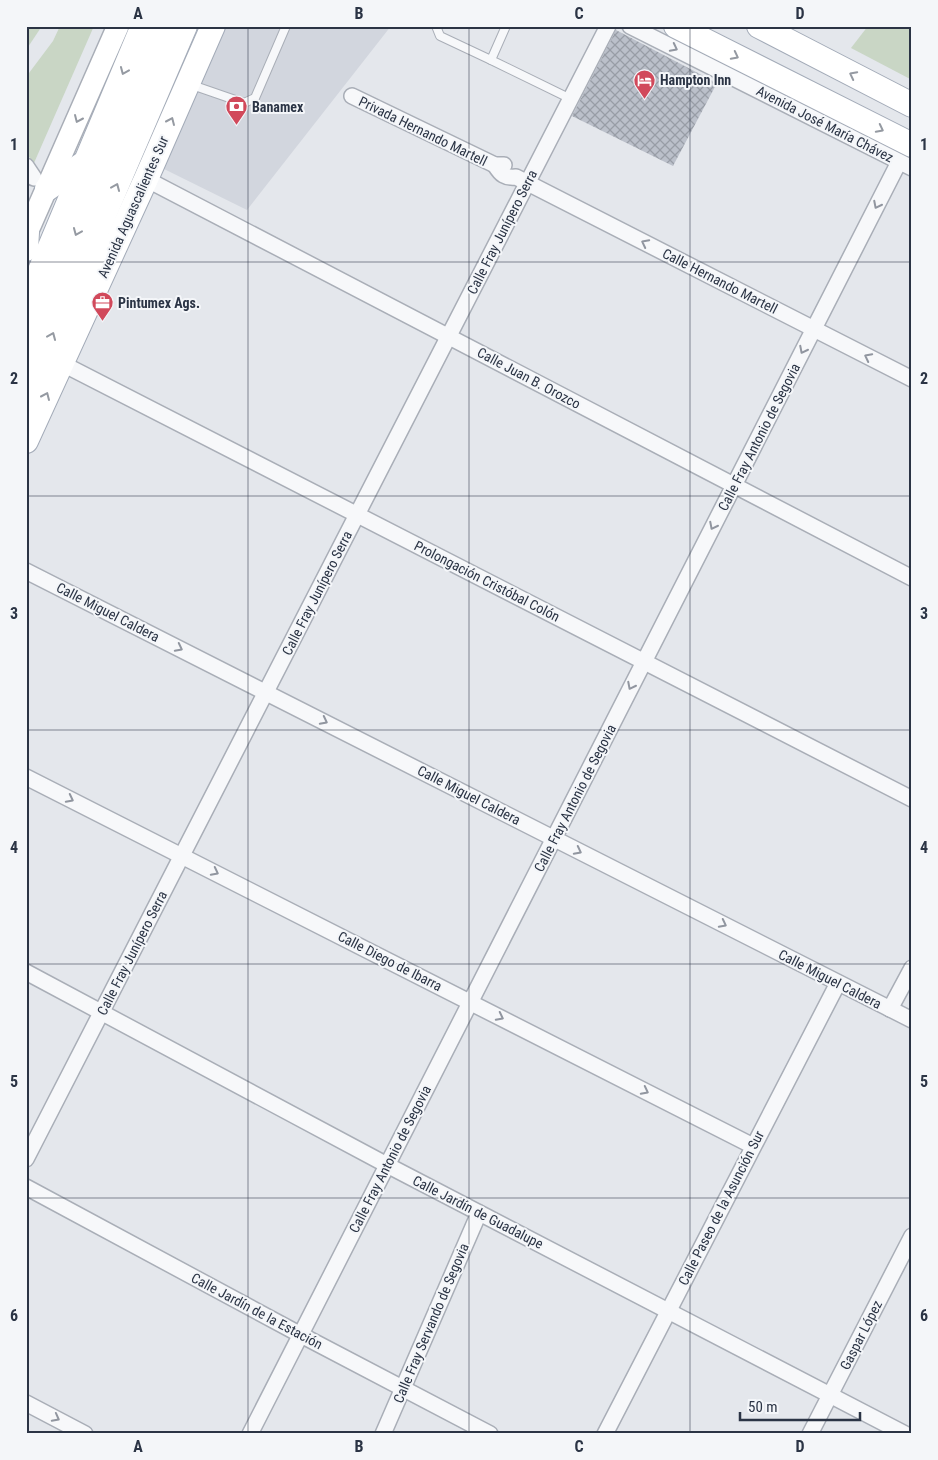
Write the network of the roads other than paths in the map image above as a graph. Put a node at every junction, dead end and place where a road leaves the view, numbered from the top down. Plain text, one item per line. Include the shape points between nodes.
1 (118, 26) edge
2 (143, 26) edge
3 (164, 26) edge
4 (185, 26) edge
5 (286, 26) edge
6 (436, 26) edge
7 (506, 26) edge
8 (608, 26) edge
9 (630, 26) edge
10 (676, 26) edge
11 (759, 26) edge
12 (209, 31) edge
13 (491, 60) junction
14 (188, 83) junction
15 (352, 96) dead end
16 (571, 99) junction
17 (912, 105) edge
18 (907, 158) edge
19 (86, 161) junction
20 (34, 178) edge
21 (146, 179) junction
22 (522, 180) junction
23 (27, 239) edge
24 (26, 304) edge
25 (814, 329) junction
26 (449, 336) junction
27 (26, 351) edge
28 (61, 364) junction
29 (912, 379) edge
30 (30, 389) edge
31 (26, 441) edge
32 (734, 485) junction
33 (357, 515) junction
34 (26, 571) edge
35 (912, 578) edge
36 (644, 662) junction
37 (266, 692) junction
38 (26, 777) edge
39 (912, 799) edge
40 (554, 838) junction
41 (182, 855) junction
42 (912, 968) edge
43 (26, 972) edge
44 (838, 983) junction
45 (470, 1002) junction
46 (890, 1009) junction
47 (102, 1012) junction
48 (912, 1020) edge
49 (753, 1146) junction
50 (26, 1159) edge
51 (387, 1165) junction
52 (26, 1188) edge
53 (479, 1213) junction
54 (912, 1236) edge
55 (668, 1311) junction
56 (301, 1335) junction
57 (403, 1388) junction
58 (830, 1395) junction
59 (26, 1403) edge
60 (85, 1434) edge
61 (250, 1434) edge
62 (384, 1434) edge
63 (490, 1434) edge
64 (604, 1434) edge
65 (810, 1434) edge
66 (905, 1434) edge

1 -> 20 street
2 -> 19 main road
3 -> 27 main road
30 -> 4 main road, Avenida Aguascalientes Sur
5 - 14 lane via 255,98 244,103
6 - 13 lane via 440,36
7 - 13 lane
8 - 16 street, Calle Fray Junípero Serra
9 -> 18 street, Avenida José María Chávez
10 -> 18 main road, Avenida José María Chávez
17 -> 11 main road
12 - 14 main road, Avenida Aguascalientes Sur
13 - 16 lane
21 -> 14 main road, Avenida Aguascalientes Sur
15 - 22 street, Privada Hernando Martell via 495,165 505,165
16 - 22 street, Calle Fray Junípero Serra
18 -> 25 street, Calle Fray Antonio de Segovia
19 - 20 main road
19 - 24 main road
20 - 23 street
21 - 26 street, Calle Juan B. Orozco
21 - 28 main road, Avenida Aguascalientes Sur
25 -> 22 street, Calle Hernando Martell
22 - 26 street, Calle Fray Junípero Serra
29 -> 25 street, Calle Hernando Martell
25 -> 32 street, Calle Fray Antonio de Segovia
26 - 32 street, Calle Juan B. Orozco
26 - 33 street, Calle Fray Junípero Serra
31 -> 28 main road, Avenida Aguascalientes Sur
28 - 33 street, Prolongación Cristóbal Colón
32 - 35 street, Calle Juan B. Orozco
32 -> 36 street, Calle Fray Antonio de Segovia
33 - 36 street, Prolongación Cristóbal Colón
33 - 37 street, Calle Fray Junípero Serra
34 -> 37 street, Calle Miguel Caldera
36 - 39 street, Prolongación Cristóbal Colón
36 -> 40 street, Calle Fray Antonio de Segovia
37 -> 40 street, Calle Miguel Caldera
37 - 41 street, Calle Fray Junípero Serra
38 -> 41 street, Calle Diego de Ibarra
40 -> 44 street, Calle Miguel Caldera
40 - 45 street, Calle Fray Antonio de Segovia
41 -> 45 street, Calle Diego de Ibarra
41 - 47 street, Calle Fray Junípero Serra
42 - 46 street
43 - 47 street, Calle Jardín de Guadalupe
44 - 46 street, Calle Miguel Caldera
44 - 49 street, Calle Paseo de la Asunción Sur
45 -> 49 street, Calle Diego de Ibarra
45 - 51 street, Calle Fray Antonio de Segovia
46 - 48 street, Calle Miguel Caldera
47 - 50 street, Calle Fray Junípero Serra
47 - 51 street, Calle Jardín de Guadalupe
49 - 55 street, Calle Paseo de la Asunción Sur
51 - 53 street, Calle Jardín de Guadalupe
51 - 56 street, Calle Fray Antonio de Segovia
52 - 56 street, Calle Jardín de la Estación
53 - 55 street, Calle Jardín de Guadalupe
53 - 57 street, Calle Fray Servando de Segovia
54 - 58 street, Gaspar López
55 - 58 street, Calle Jardín de Guadalupe
55 - 64 street, Calle Paseo de la Asunción Sur
56 - 57 street, Calle Jardín de la Estación
56 - 61 street, Calle Fray Antonio de Segovia
57 - 62 street, Calle Fray Servando de Segovia
57 - 63 street, Calle Jardín de la Estación
58 - 65 street, Gaspar López
58 - 66 street, Calle Jardín de Guadalupe
59 -> 60 street

